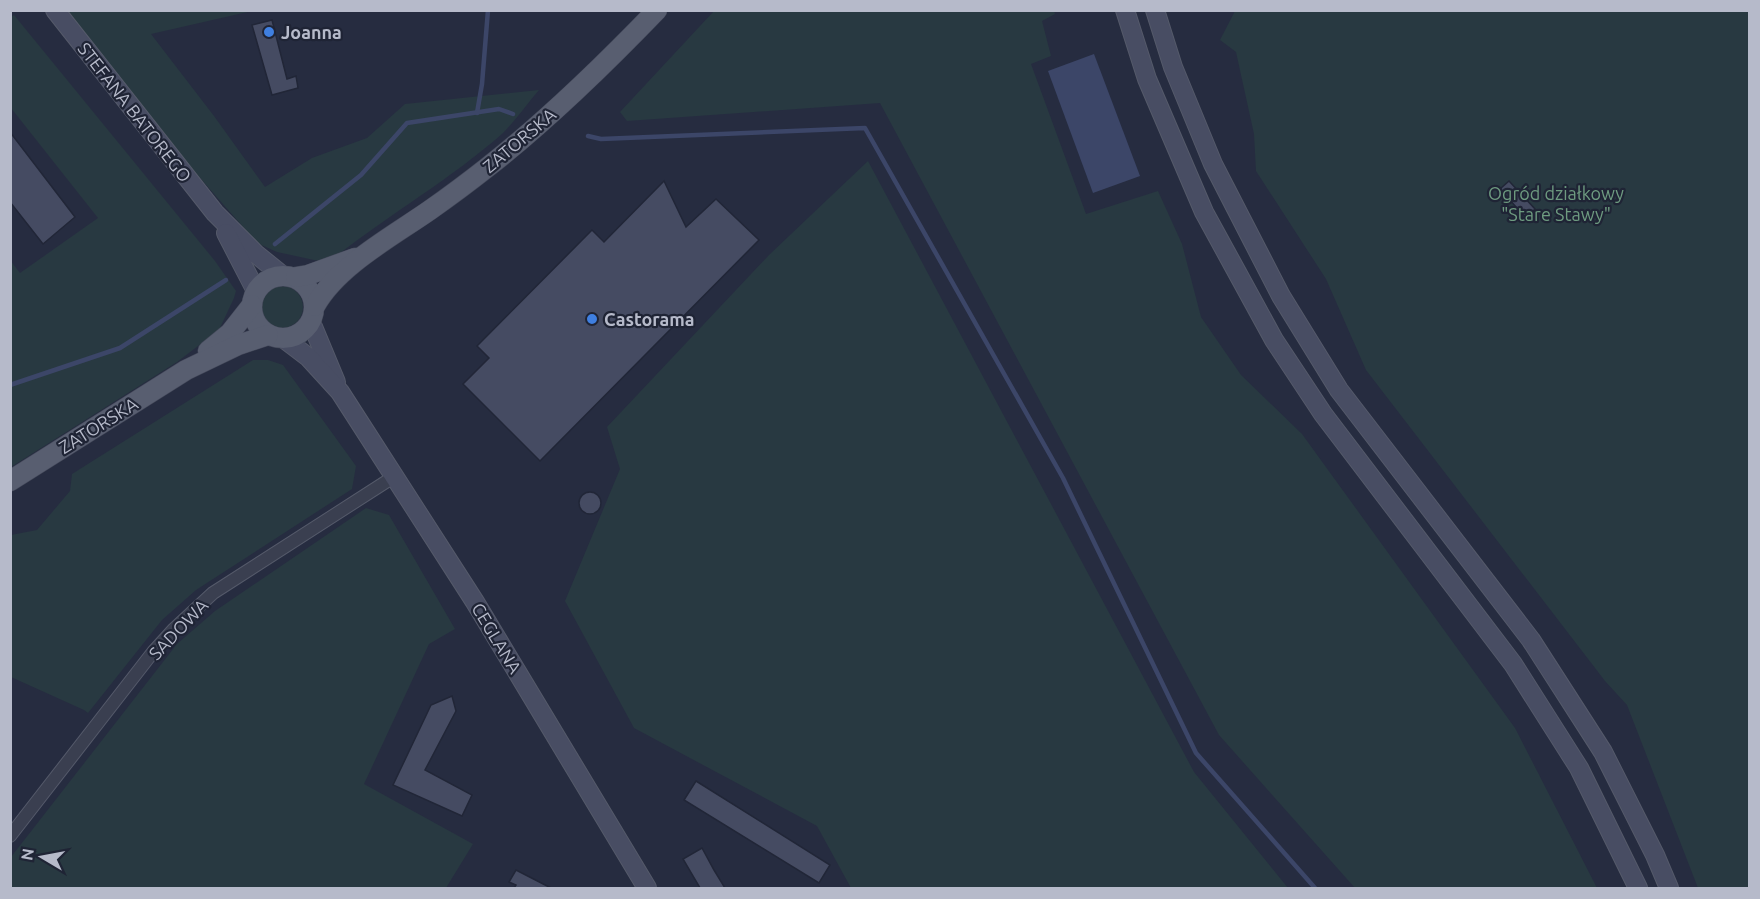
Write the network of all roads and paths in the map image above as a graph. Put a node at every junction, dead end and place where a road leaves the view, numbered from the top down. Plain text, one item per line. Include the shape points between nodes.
1 (55, 10) edge
2 (657, 10) edge
3 (1125, 10) edge
4 (1155, 10) edge
5 (215, 213) junction
6 (366, 254) junction
7 (289, 276) junction
8 (254, 298) junction
9 (313, 314) junction
10 (276, 336) junction
11 (186, 370) junction
12 (340, 392) junction
13 (395, 476) junction
14 (10, 481) edge
15 (10, 837) edge
16 (647, 888) edge
17 (1638, 888) edge
18 (1669, 888) edge

1 - 5 main road, STEFANA BATOREGO
2 - 6 main road, ZATORSKA via 549,116 441,203
3 - 17 main road via 1151,88 1204,212 1274,340 1323,414 1513,664 1579,768
4 - 18 main road via 1173,67 1213,164 1281,296 1339,390 1531,640 1603,752
5 - 7 main road, STEFANA BATOREGO via 256,254
5 - 8 main road, STEFANA BATOREGO
6 - 7 main road, ZATORSKA via 308,275
6 - 9 main road, ZATORSKA via 327,289
7 - 8 main road via 272,277
7 - 9 main road via 309,289
8 - 10 main road via 256,322
8 - 11 main road, ZATORSKA via 230,333
9 - 10 main road via 299,334
9 - 12 main road, CEGLANA
10 - 11 main road, ZATORSKA via 245,342
10 - 12 main road, CEGLANA via 308,357
11 - 14 main road, ZATORSKA
12 - 13 main road, CEGLANA
13 - 15 street, SADOWA via 213,593 173,630
13 - 16 main road, CEGLANA

